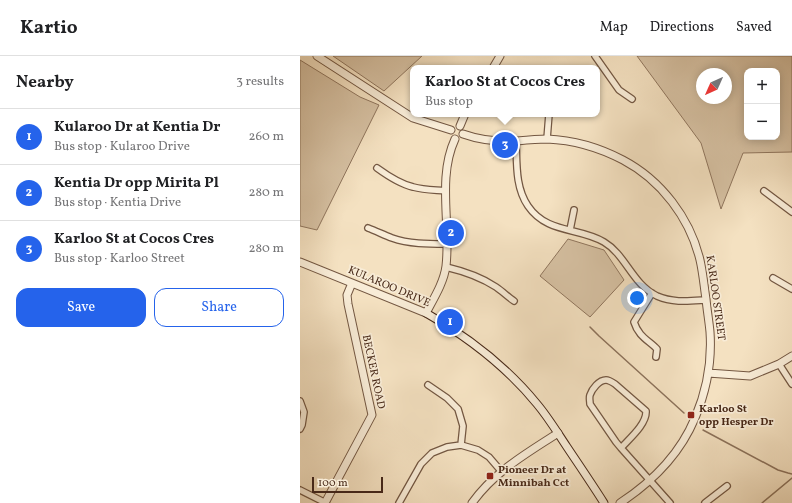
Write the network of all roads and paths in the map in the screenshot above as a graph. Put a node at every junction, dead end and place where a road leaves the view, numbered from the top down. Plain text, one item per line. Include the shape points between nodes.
1 (317, 56) edge
2 (500, 56) edge
3 (595, 56) edge
4 (494, 65) edge
5 (632, 99) dead end
6 (410, 116) edge
7 (411, 117) edge
8 (464, 117) edge
9 (549, 117) edge
10 (460, 126) junction
11 (451, 130) junction
12 (463, 134) junction
13 (455, 139) junction
14 (547, 139) junction
15 (516, 141) junction
16 (376, 168) dead end
17 (445, 191) junction
18 (764, 191) dead end
19 (574, 210) dead end
20 (792, 212) edge
21 (368, 228) dead end
22 (570, 230) junction
23 (446, 244) junction
24 (300, 262) edge
25 (446, 267) junction
26 (774, 278) dead end
27 (352, 283) junction
28 (792, 289) edge
29 (652, 293) junction
30 (706, 300) junction
31 (514, 301) dead end
32 (426, 313) junction
33 (792, 356) edge
34 (656, 357) dead end
35 (780, 364) junction
36 (708, 373) junction
37 (792, 384) edge
38 (428, 385) dead end
39 (300, 401) edge
40 (300, 428) edge
41 (558, 433) junction
42 (461, 445) junction
43 (621, 448) junction
44 (501, 471) junction
45 (650, 481) junction
46 (727, 486) dead end
47 (300, 490) edge
48 (326, 503) edge
49 (399, 503) edge
50 (472, 503) edge
51 (604, 503) edge
52 (620, 503) edge
53 (670, 503) edge
54 (705, 503) edge

1 - 6 street
2 - 4 street
3 - 5 street via 619,90
7 - 11 street
8 - 10 street
9 - 14 street
10 - 11 street via 454,126
10 - 12 street
11 - 13 street via 451,136
12 - 13 street
12 - 15 street, KARLOO STREET via 487,140
13 - 17 street via 449,157
14 - 15 street, KARLOO STREET
14 - 30 street, KARLOO STREET via 579,144 611,154 637,169 657,185 677,209 689,230 700,260
15 - 22 street via 518,181 529,208 554,226
16 - 17 street via 414,187
17 - 23 street
18 - 20 street
19 - 22 street
21 - 23 street via 404,241
22 - 29 street via 609,245 644,288
23 - 25 street
24 - 27 street, KULAROO DRIVE
25 - 31 street via 483,279
25 - 32 street via 440,286
26 - 28 street
27 - 32 street, KULAROO DRIVE
27 - 48 street, BECKER ROAD via 347,295 348,304 372,415
29 - 30 street via 670,300
29 - 34 street via 634,322 639,334 655,347
30 - 36 street, KARLOO STREET via 710,332
32 - 41 street, KULAROO DRIVE via 478,346 501,366 521,385
33 - 35 street
35 - 36 street via 750,376
35 - 37 street
36 - 45 street, KARLOO STREET via 695,418 675,452
38 - 42 street via 458,409 463,426
39 - 40 street via 304,412
41 - 44 street
41 - 51 street, KULAROO DRIVE
42 - 44 street via 484,453
42 - 49 street via 432,453 420,464
43 - 43 street via 647,414 615,384 605,380 592,391 590,404
43 - 45 street
44 - 50 street
45 - 52 street, KARLOO STREET
45 - 53 street
46 - 54 street
47 - 48 street

